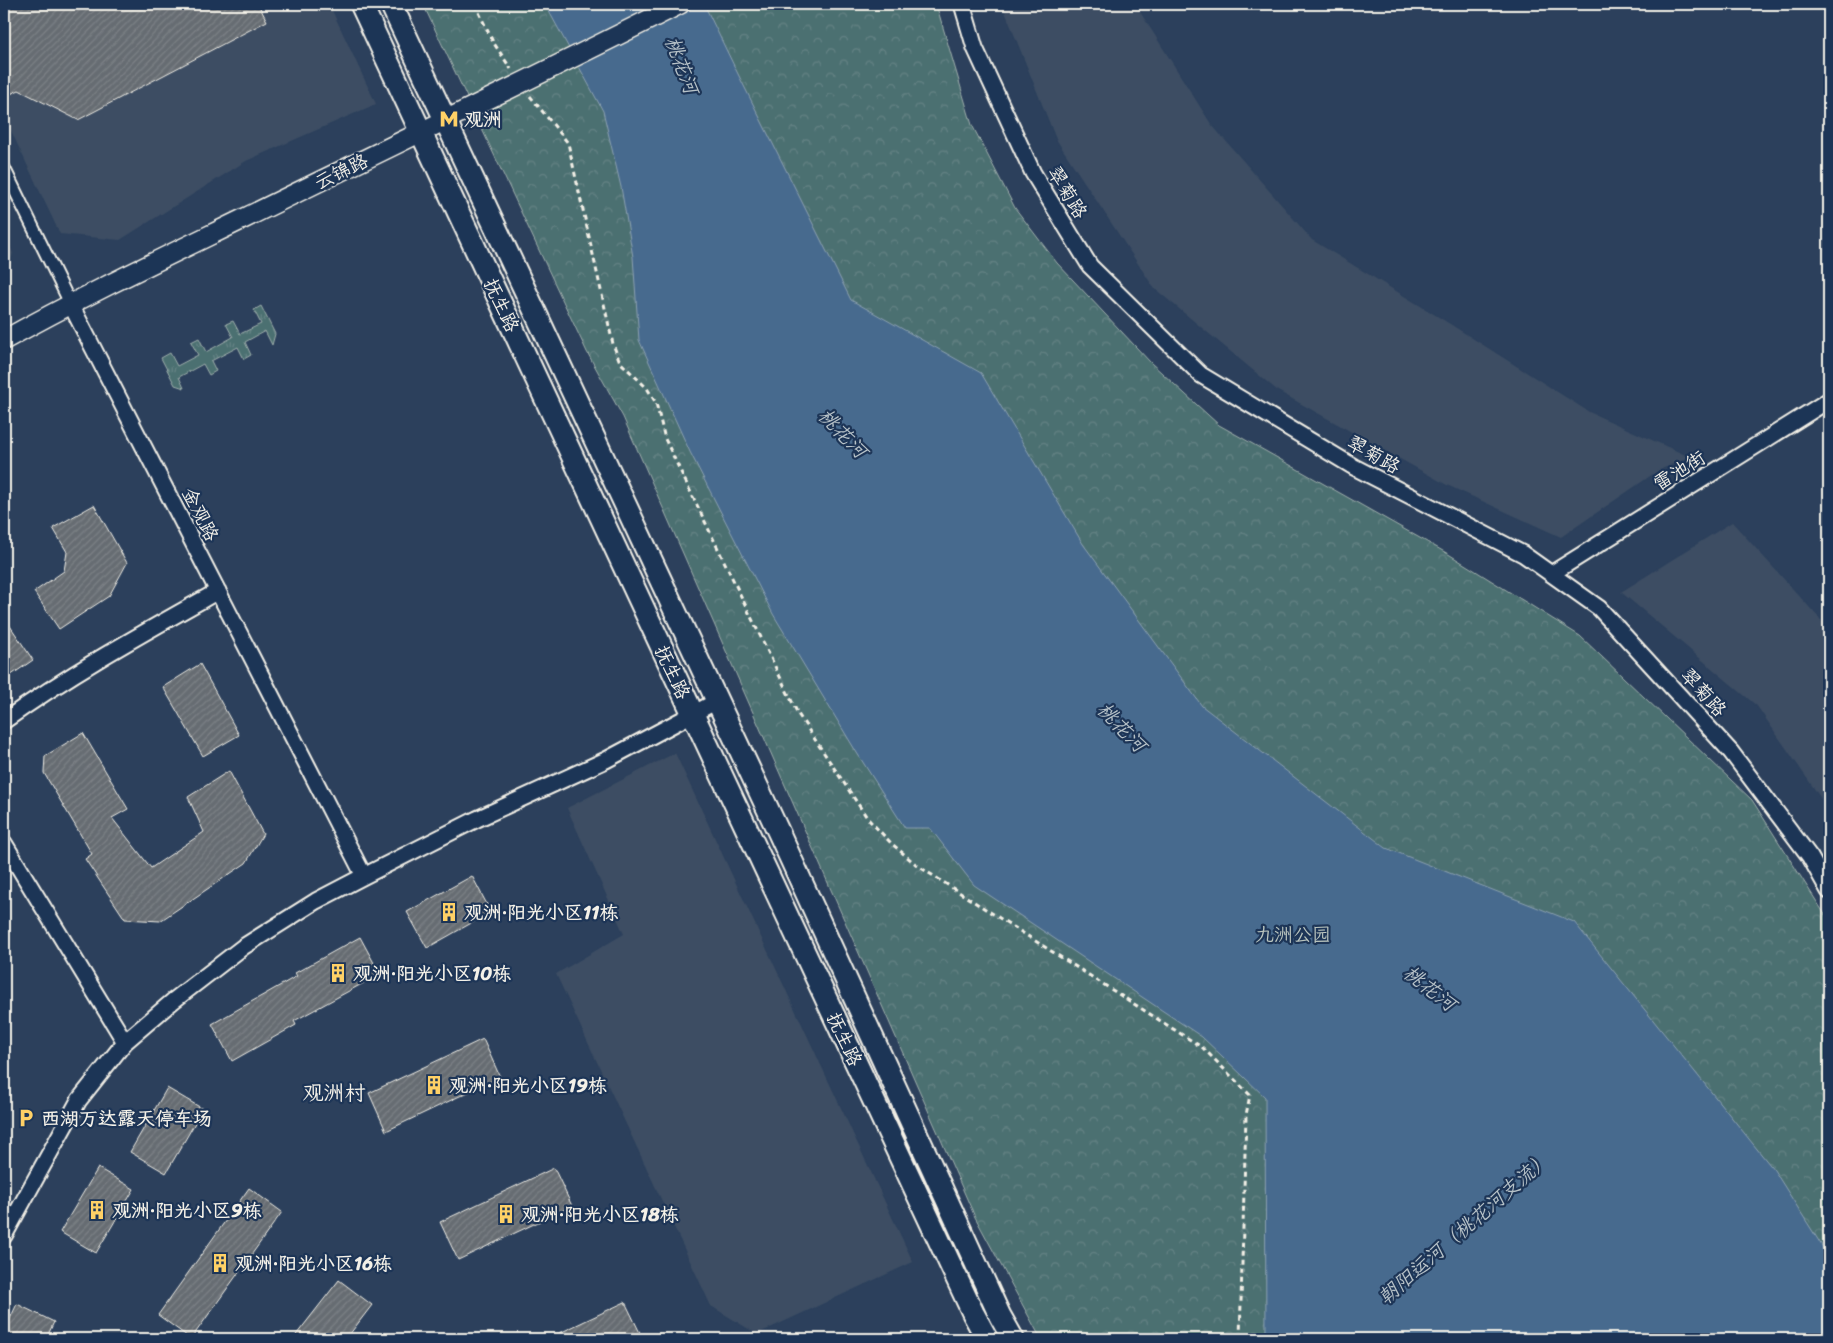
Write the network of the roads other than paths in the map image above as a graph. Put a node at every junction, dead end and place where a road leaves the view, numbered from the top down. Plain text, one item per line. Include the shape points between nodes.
1 (361, 4) edge
2 (391, 4) edge
3 (680, 4) edge
4 (962, 4) edge
5 (445, 121) junction
6 (420, 132) junction
7 (4, 168) edge
8 (70, 303) junction
9 (4, 340) edge
10 (1829, 400) edge
11 (1551, 574) junction
12 (218, 591) junction
13 (718, 701) junction
14 (693, 713) junction
15 (4, 721) edge
16 (4, 843) edge
17 (364, 876) junction
18 (1829, 891) edge
19 (125, 1042) junction
20 (4, 1236) edge
21 (987, 1339) edge
22 (1013, 1339) edge

1 - 6 main road, 抚生路
2 - 5 main road, 抚生路
3 - 5 street, 云锦路
4 - 11 street, 翠菊路 via 975,48 1033,173 1090,266 1201,375 1354,467 1523,554
5 - 6 street, 云锦路
5 - 13 main road, 抚生路
6 - 8 street, 云锦路
6 - 14 main road, 抚生路
7 - 8 street, 金观路
8 - 9 street, 云锦路
8 - 12 street, 金观路
10 - 11 street, 雷池街
11 - 18 street, 翠菊路 via 1599,608 1731,752 1810,857
12 - 15 street via 46,690
12 - 17 street, 金观路
13 - 14 street
13 - 22 main road, 抚生路
14 - 17 street via 606,760
14 - 21 main road, 抚生路
16 - 19 street
17 - 19 street via 316,901 244,948
19 - 20 street via 79,1100

